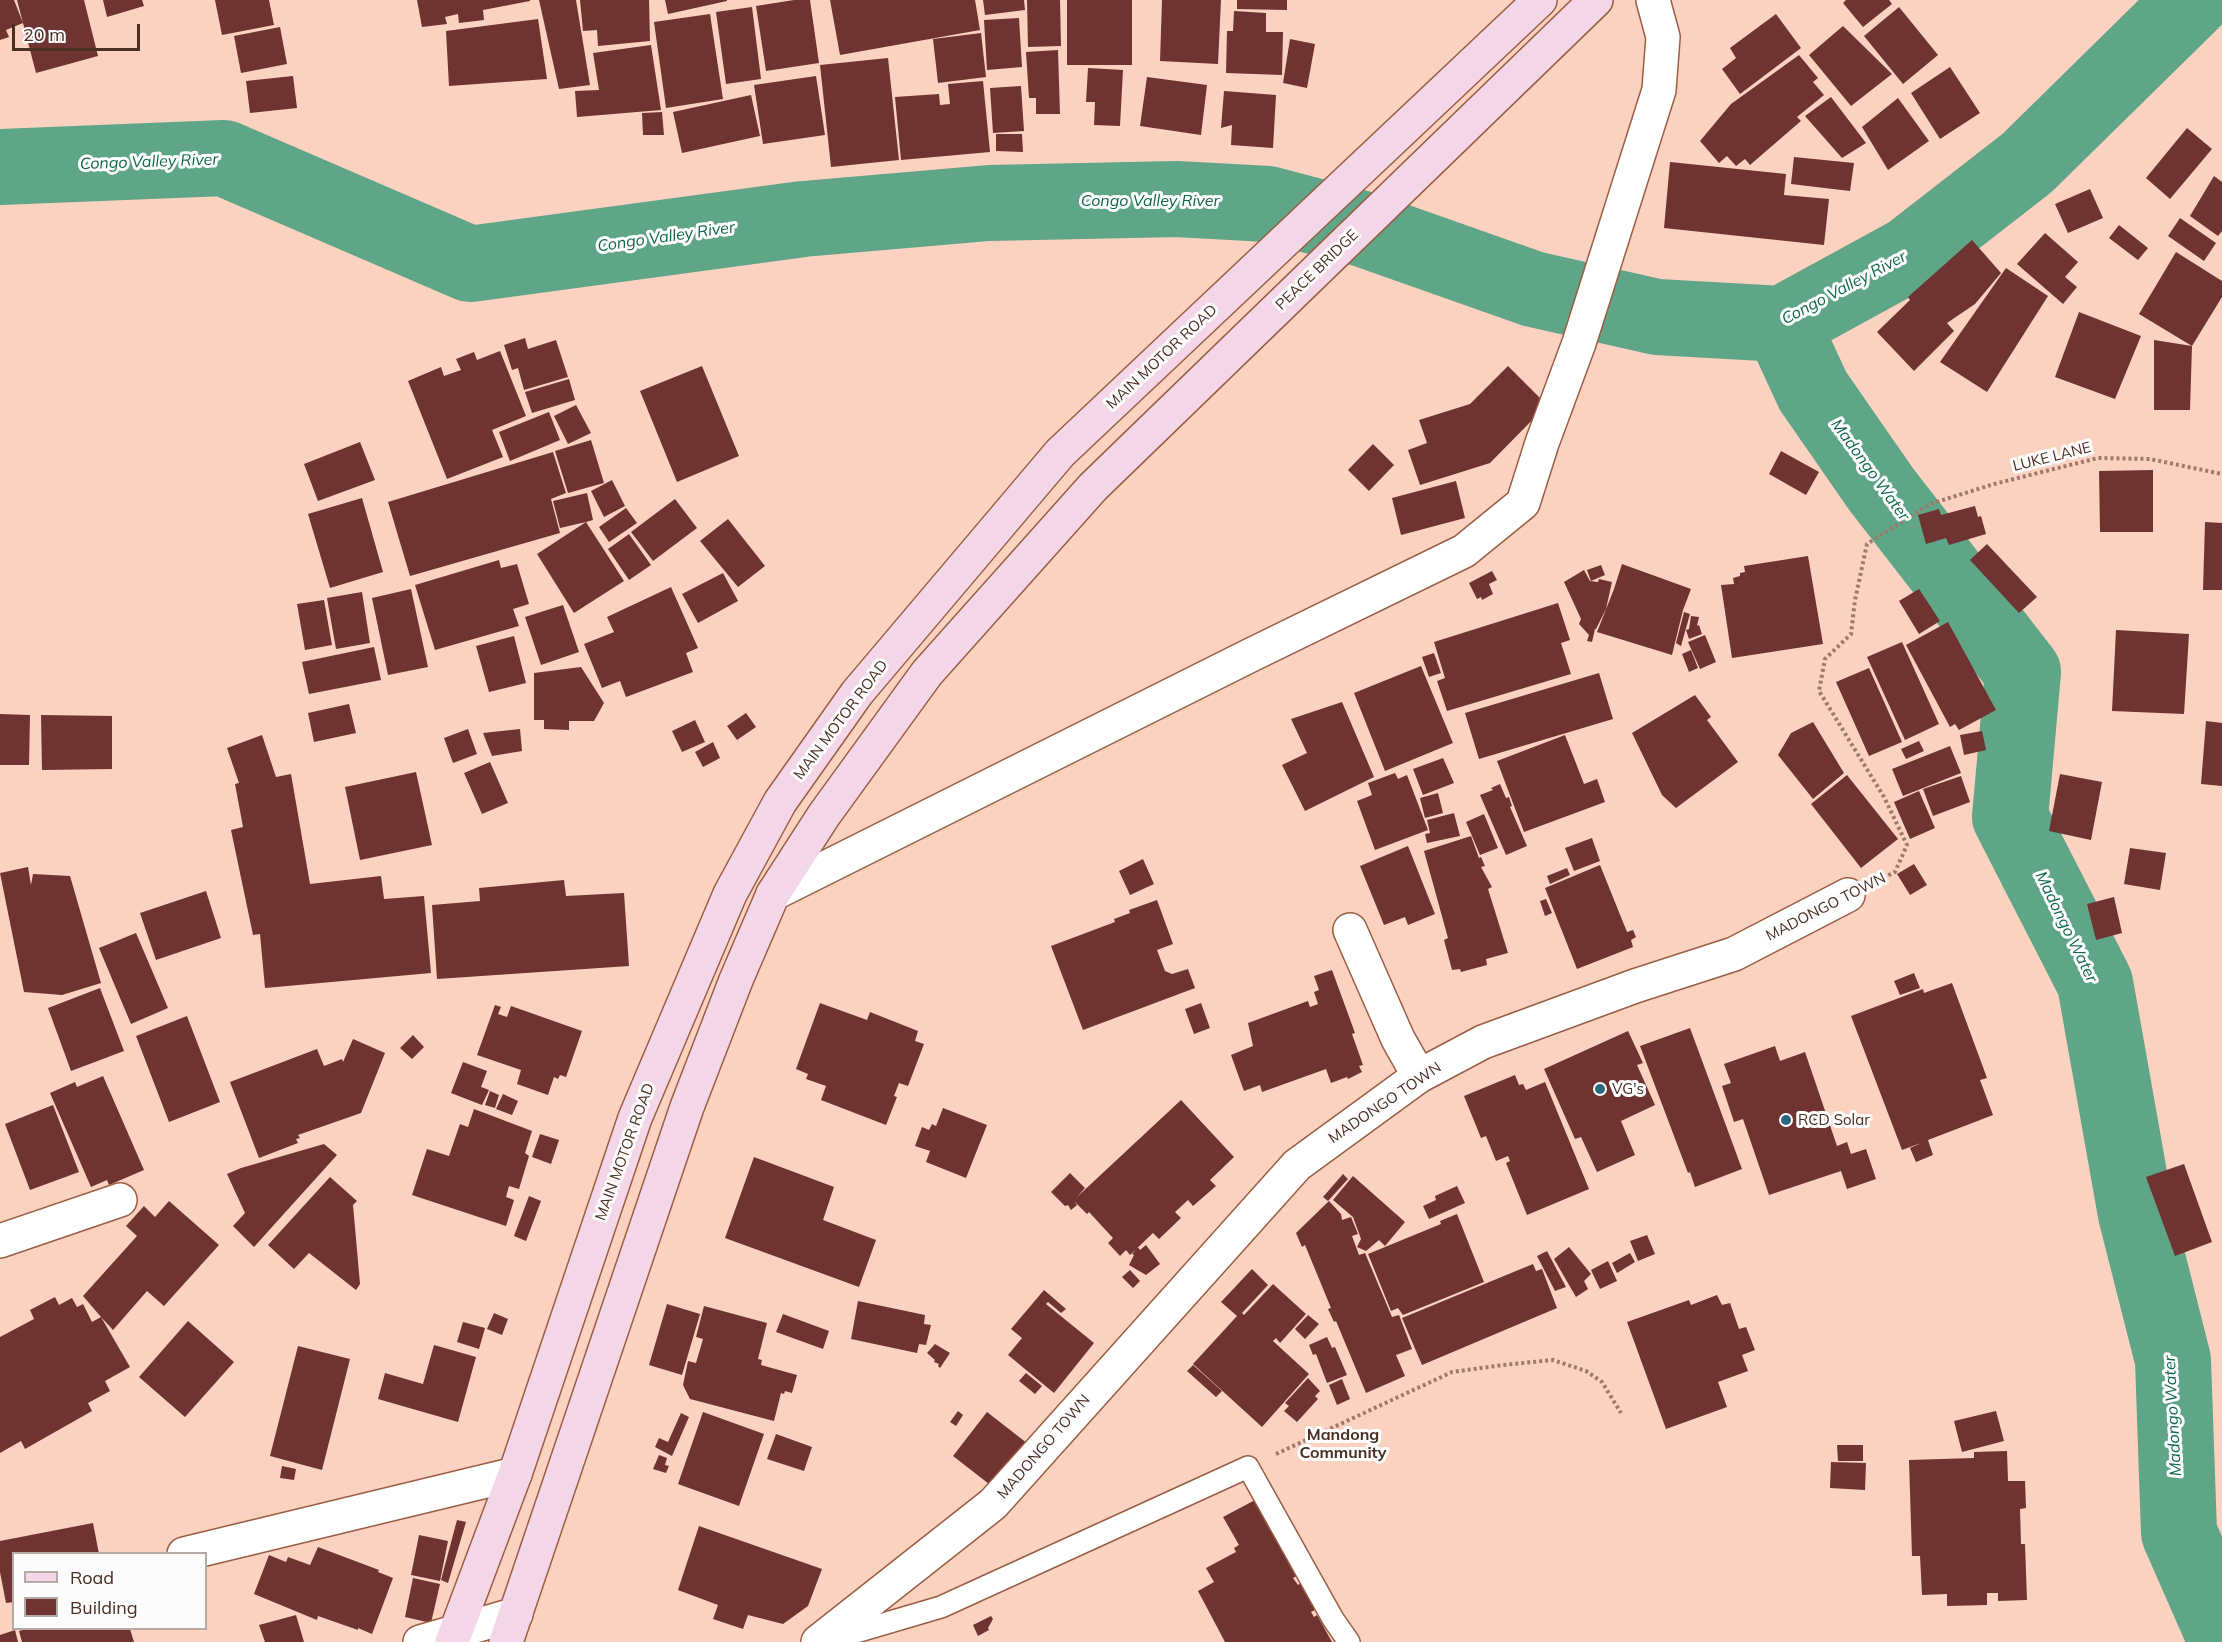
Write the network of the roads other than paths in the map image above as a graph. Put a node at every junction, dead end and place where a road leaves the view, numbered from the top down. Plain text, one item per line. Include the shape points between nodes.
1 (1540, 0) edge
2 (1596, 0) edge
3 (1653, 0) edge
4 (773, 894) junction
5 (1848, 895) road end
6 (1350, 930) dead end
7 (1419, 1076) junction
8 (120, 1200) dead end
9 (0, 1241) edge
10 (515, 1474) junction
11 (192, 1552) edge
12 (511, 1628) edge
13 (453, 1637) edge
14 (420, 1642) edge
15 (818, 1642) edge
16 (823, 1642) edge
17 (1349, 1642) edge

1 - 10 main road, MAIN MOTOR ROAD via 1060,453 857,693 780,802 730,894 635,1118
2 - 4 main road, PEACE BRIDGE via 1093,487 927,673 824,815
3 - 4 street via 1663,38 1659,90 1579,343 1523,503 1464,551
4 - 12 main road via 735,980 687,1107
5 - 7 street, MADONGO TOWN via 1734,954 1483,1042
6 - 7 street via 1398,1040
7 - 15 street, MADONGO TOWN via 1297,1164 993,1504
8 - 9 street
10 - 11 street
10 - 13 main road, MAIN MOTOR ROAD
12 - 13 street
13 - 14 street
16 - 17 lane via 941,1606 1248,1467

